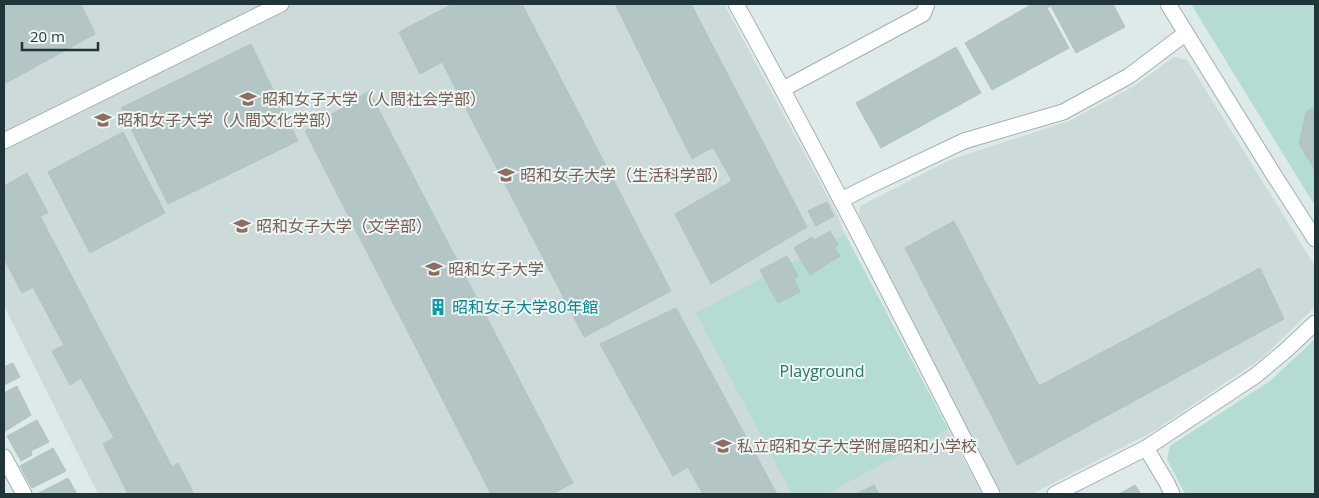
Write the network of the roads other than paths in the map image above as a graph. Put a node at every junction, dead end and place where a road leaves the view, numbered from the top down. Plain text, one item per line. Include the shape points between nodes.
1 (281, 4) edge
2 (736, 4) edge
3 (927, 4) edge
4 (1168, 4) edge
5 (1186, 32) junction
6 (783, 89) junction
7 (4, 141) edge
8 (841, 200) junction
9 (1315, 239) edge
10 (1315, 323) edge
11 (1146, 448) junction
12 (4, 457) edge
13 (24, 494) edge
14 (992, 494) edge
15 (1055, 494) edge
16 (1172, 494) edge

1 - 7 street
2 - 6 street
3 - 6 street via 923,14
4 - 5 street
5 - 8 street via 1128,76 1063,112 964,141
5 - 9 street
6 - 8 street
8 - 14 street
10 - 11 street via 1255,376
11 - 15 street
11 - 16 street
12 - 13 street

